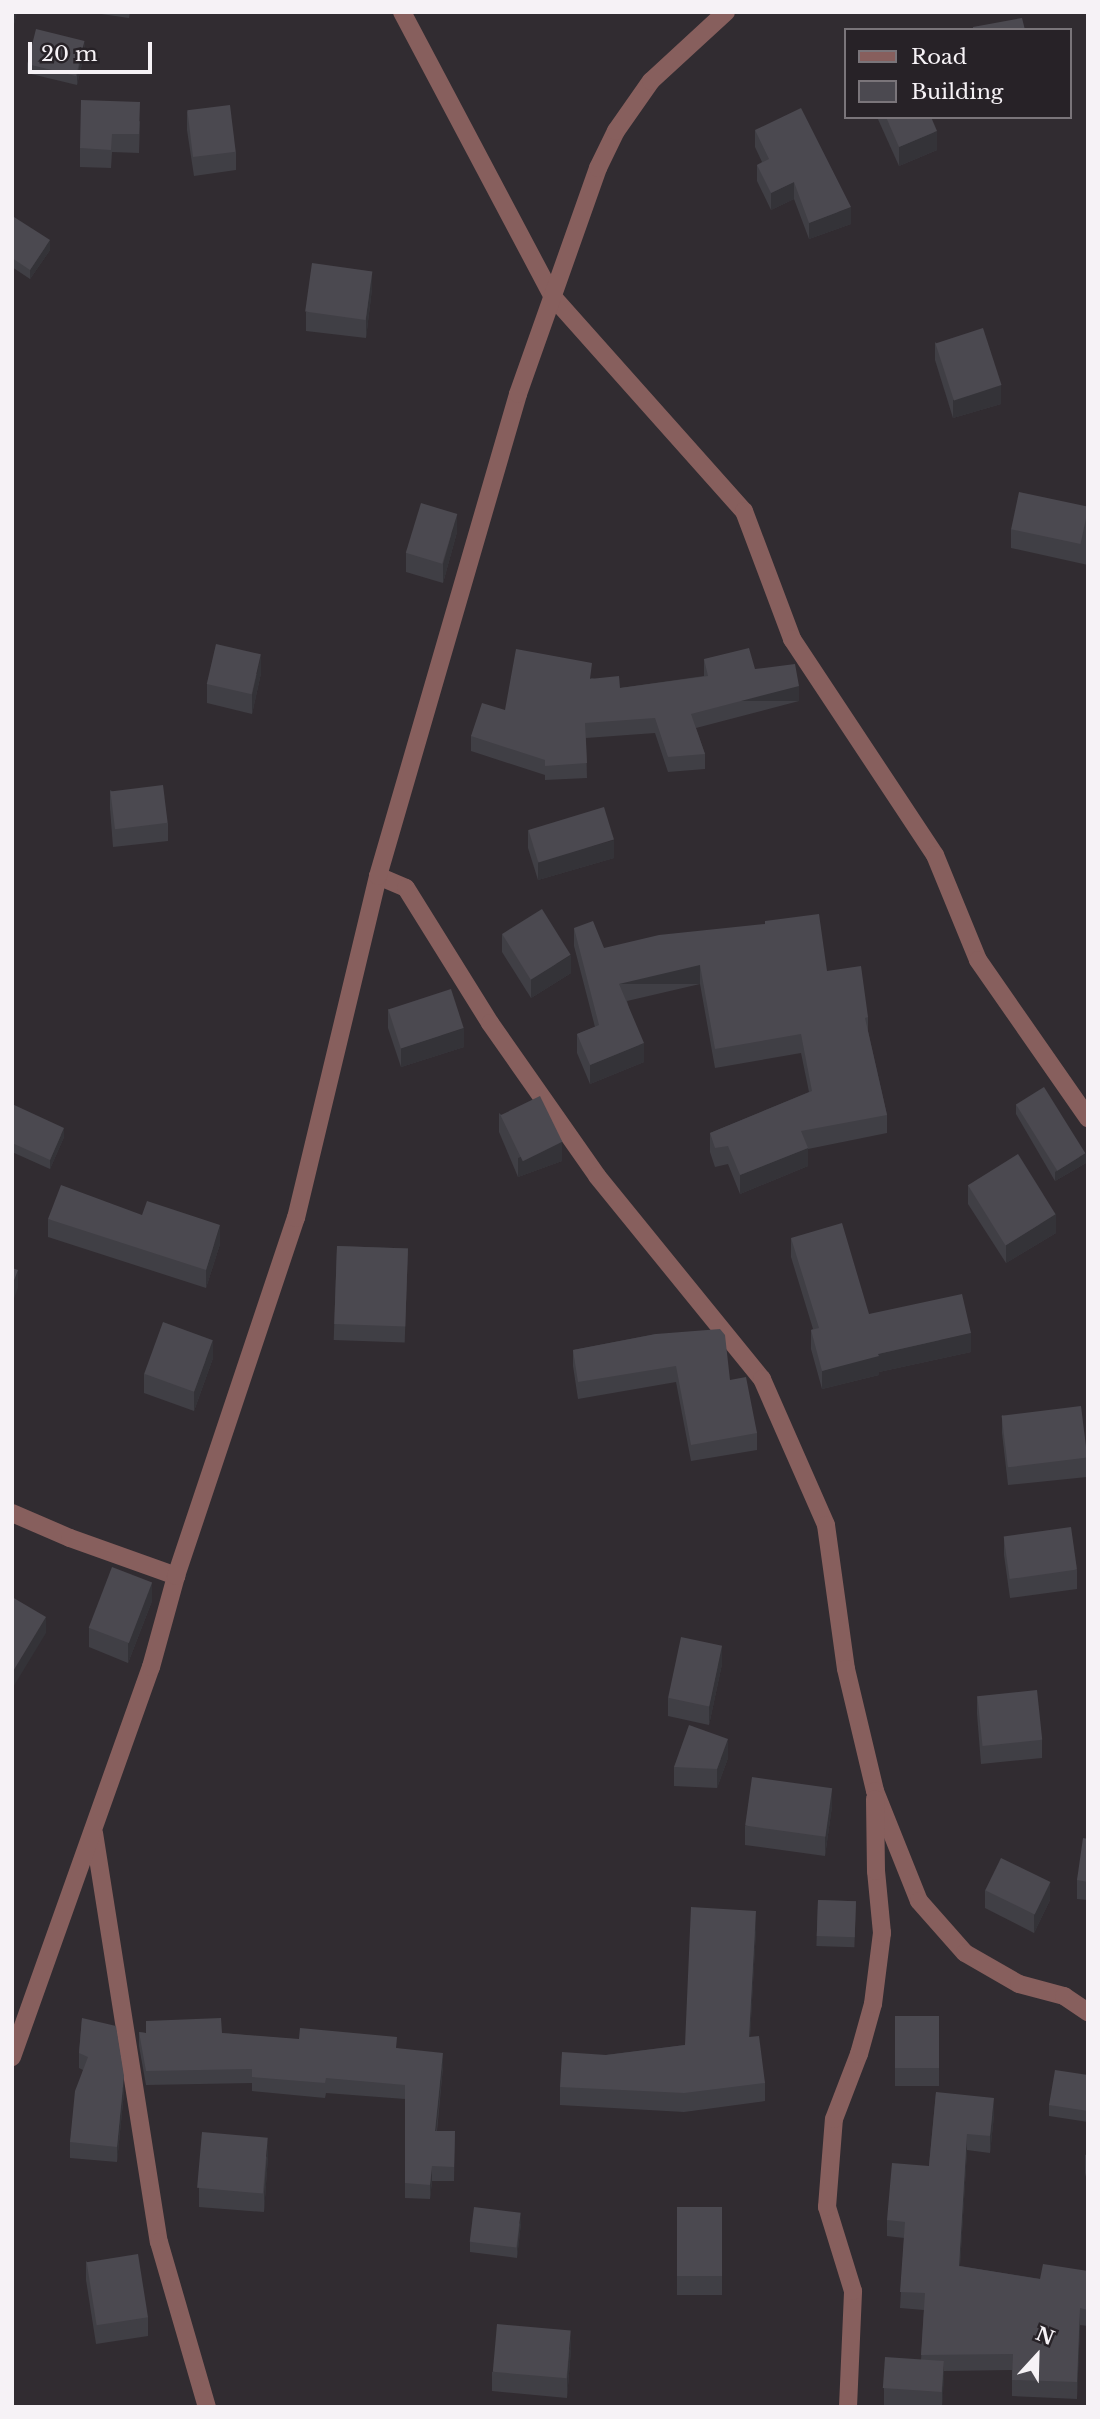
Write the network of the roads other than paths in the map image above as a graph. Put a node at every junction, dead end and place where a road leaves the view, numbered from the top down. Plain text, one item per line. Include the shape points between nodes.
1 (402, 12) edge
2 (726, 12) edge
3 (552, 297) junction
4 (378, 876) junction
5 (1088, 1118) edge
6 (12, 1513) edge
7 (176, 1576) junction
8 (876, 1791) junction
9 (93, 1829) junction
10 (1088, 2012) edge
11 (12, 2057) edge
12 (206, 2407) edge
13 (848, 2407) edge

1 - 3 street
2 - 3 street via 651,81 616,131
3 - 4 street via 519,394
3 - 5 street via 744,511 792,639 936,855 978,960
4 - 7 street via 296,1218
4 - 8 street via 407,888 490,1023 597,1176 762,1378 826,1525 846,1669
6 - 7 street
7 - 9 street via 151,1667
8 - 10 street via 919,1901 965,1953 1019,1984 1064,1996
8 - 13 street via 882,1933 873,2004 834,2119 827,2207 853,2291
9 - 11 street
9 - 12 street via 159,2242

